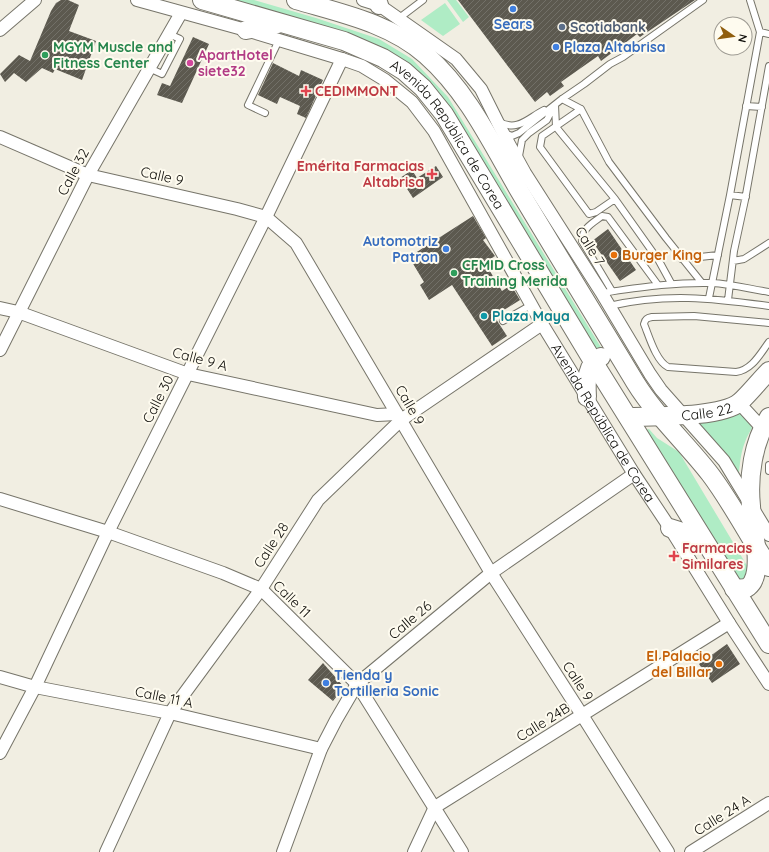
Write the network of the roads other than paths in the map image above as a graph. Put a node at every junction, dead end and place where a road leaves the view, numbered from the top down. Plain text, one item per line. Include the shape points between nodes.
1 (35, 0) edge
2 (137, 0) edge
3 (202, 0) edge
4 (296, 0) edge
5 (423, 0) edge
6 (703, 0) edge
7 (750, 0) edge
8 (373, 2) edge
9 (181, 13) junction
10 (398, 19) junction
11 (0, 30) edge
12 (246, 30) joint
13 (281, 31) junction
14 (760, 32) junction
15 (769, 34) edge
16 (342, 59) junction
17 (769, 66) edge
18 (562, 99) junction
19 (555, 104) junction
20 (746, 106) junction
21 (762, 107) junction
22 (581, 109) junction
23 (265, 113) dead end
24 (500, 127) junction
25 (556, 127) junction
26 (0, 137) edge
27 (522, 168) junction
28 (88, 175) junction
29 (521, 194) junction
30 (730, 195) junction
31 (746, 197) junction
32 (615, 199) junction
33 (266, 217) junction
34 (769, 243) edge
35 (718, 255) junction
36 (682, 259) junction
37 (733, 261) junction
38 (671, 283) junction
39 (702, 283) junction
40 (713, 283) junction
41 (658, 285) junction
42 (729, 285) junction
43 (606, 292) junction
44 (769, 292) edge
45 (709, 298) junction
46 (728, 300) junction
47 (531, 305) junction
48 (609, 306) junction
49 (769, 306) edge
50 (0, 308) edge
51 (18, 312) junction
52 (503, 321) dead end
53 (769, 323) edge
54 (542, 324) junction
55 (769, 342) edge
56 (0, 350) edge
57 (617, 350) junction
58 (594, 363) junction
59 (769, 371) edge
60 (188, 374) junction
61 (587, 397) junction
62 (739, 403) junction
63 (683, 415) junction
64 (659, 416) junction
65 (399, 417) junction
66 (628, 417) junction
67 (766, 423) edge
68 (769, 466) edge
69 (769, 472) edge
70 (634, 474) junction
71 (0, 499) edge
72 (750, 505) junction
73 (670, 528) junction
74 (108, 532) junction
75 (769, 535) edge
76 (702, 538) junction
77 (756, 548) junction
78 (769, 568) edge
79 (491, 573) junction
80 (261, 589) junction
81 (734, 589) junction
82 (728, 623) junction
83 (769, 644) edge
84 (0, 677) edge
85 (358, 684) junction
86 (769, 684) edge
87 (35, 687) junction
88 (170, 713) junction
89 (582, 716) junction
90 (321, 749) junction
91 (0, 753) edge
92 (769, 803) edge
93 (435, 807) junction
94 (106, 852) edge
95 (283, 852) edge
96 (414, 852) edge
97 (462, 852) edge
98 (668, 852) edge
99 (691, 852) edge

1 - 11 street
2 - 9 street
3 - 13 main road, Avenida República de Corea
4 - 29 main road, Avenida República de Corea via 363,20 396,34 424,53 445,72 466,99
5 - 10 lane
6 - 18 lane
7 - 14 lane
8 - 10 street, Calle 7
9 - 12 street
9 - 28 street, Calle 32
10 - 24 street, Calle 7 via 456,59 481,89
12 - 13 main road
13 - 16 street, Avenida República de Corea
13 - 23 lane via 248,105
13 - 58 main road, Avenida República de Corea via 344,42 384,58 423,88 444,114
14 - 15 lane
14 - 20 lane
16 - 33 street, Calle 30
16 - 47 street, Avenida República de Corea via 362,66 385,80 412,102 434,131
17 - 21 lane
18 - 19 lane
18 - 22 lane
19 - 24 lane via 522,124
19 - 24 lane via 512,136
19 - 25 lane
19 - 27 lane via 547,120 522,140 519,155
20 - 21 lane
20 - 30 lane
21 - 31 lane
22 - 25 lane
22 - 36 lane via 610,162
24 - 27 street, Calle 7
25 - 32 lane
25 - 32 lane via 542,136 540,147 586,211 589,214 596,212
26 - 28 street, Calle 9
27 - 29 main road
27 - 43 street, Calle 7
28 - 33 street, Calle 9
28 - 51 street, Calle 32
29 - 57 main road, Avenida República de Corea
30 - 31 lane
30 - 35 lane
31 - 37 lane
32 - 38 lane via 659,261
33 - 60 street, Calle 30
33 - 65 street, Calle 9 via 296,243
34 - 37 lane via 744,259
35 - 36 lane
35 - 40 lane
36 - 39 lane
37 - 42 lane
38 - 39 lane
38 - 41 lane
39 - 40 lane
40 - 42 lane
40 - 45 lane
41 - 43 lane
41 - 43 lane via 608,217 602,216 585,230 582,241
42 - 44 lane
42 - 46 lane
43 - 48 street, Calle 7
45 - 46 lane
45 - 48 lane via 664,297
46 - 49 lane
47 - 52 lane
47 - 54 street, Avenida República de Corea
48 - 63 street, Calle 7 via 650,374
50 - 51 street, Calle 9 A
51 - 56 street, Calle 32
51 - 60 street, Calle 9 A
53 - 55 lane via 694,316 644,320 659,359 668,367 743,371 756,360
54 - 61 street, Avenida República de Corea
54 - 65 street, Calle 28
57 - 58 main road
57 - 64 main road, Avenida República de Corea via 636,384
58 - 61 main road via 586,381
58 - 66 main road, Avenida República de Corea
59 - 62 main road, Calle 22
60 - 65 street, Calle 9 A via 377,415
60 - 74 street, Calle 30
61 - 70 street, Avenida República de Corea
62 - 63 main road, Calle 22 via 728,409
62 - 67 street
63 - 64 main road, Calle 22
63 - 72 street, Calle 7 via 724,461
64 - 66 main road, Calle 22
64 - 77 main road, Avenida República de Corea via 710,475
65 - 79 street, Calle 9
65 - 80 street, Calle 28 via 318,500
66 - 76 main road, Avenida República de Corea
67 - 72 main road via 755,450
68 - 69 lane
70 - 73 street, Avenida República de Corea
70 - 79 street, Calle 26
71 - 74 street, Calle 11
72 - 75 street, Calle 7
72 - 77 main road
73 - 76 main road
73 - 82 street, Avenida República de Corea
74 - 80 street, Calle 11 via 223,572
74 - 87 street, Calle 30
76 - 81 main road, Avenida República de Corea
77 - 78 main road, Avenida República de Corea
77 - 81 main road via 756,574 753,581 747,588
79 - 85 street, Calle 26
79 - 89 street, Calle 9
80 - 85 street, Calle 11
80 - 88 street, Calle 28
81 - 83 main road, Avenida República de Corea
82 - 86 street, Avenida República de Corea
82 - 89 street, Calle 24B
84 - 87 street, Calle 11 A
85 - 90 street, Calle 26
85 - 93 street, Calle 11
87 - 88 street, Calle 11 A
87 - 91 street, Calle 30
88 - 90 street, Calle 11 A
88 - 94 street, Calle 28
89 - 93 street, Calle 24B
89 - 98 street, Calle 9
90 - 95 street, Calle 26
92 - 99 street, Calle 24 A
93 - 96 street
93 - 97 street, Calle 11

